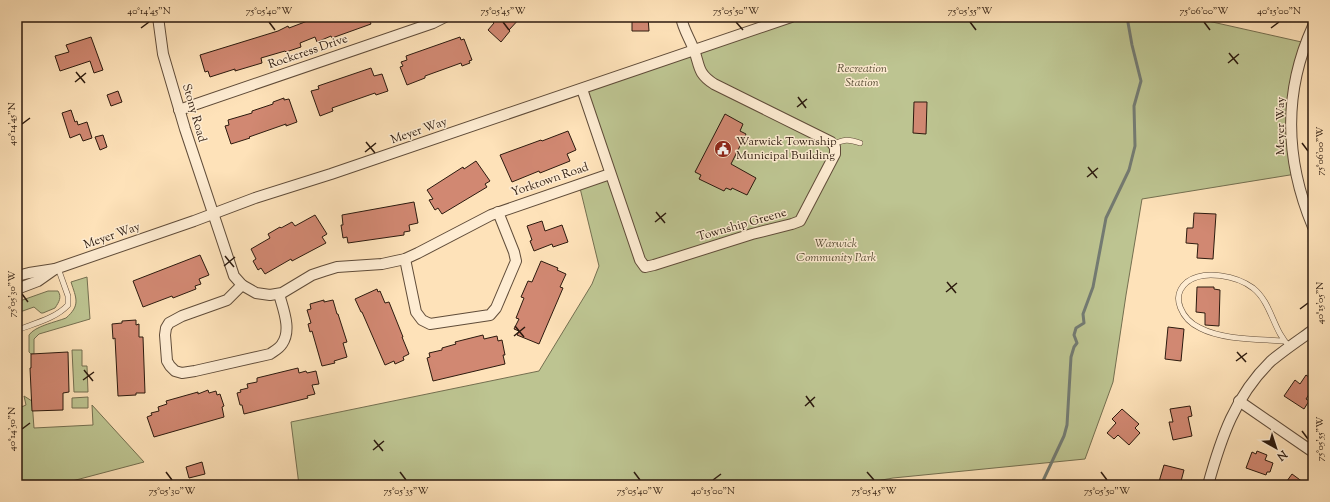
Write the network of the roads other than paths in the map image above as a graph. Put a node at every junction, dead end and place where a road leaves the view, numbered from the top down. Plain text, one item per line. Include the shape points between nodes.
1 (158, 17) edge
2 (445, 17) edge
3 (681, 17) edge
4 (791, 17) edge
5 (1313, 26) edge
6 (694, 50) junction
7 (582, 89) junction
8 (179, 110) junction
9 (860, 143) dead end
10 (833, 145) junction
11 (610, 174) junction
12 (494, 213) junction
13 (212, 214) junction
14 (1313, 227) edge
15 (405, 259) junction
16 (57, 269) junction
17 (17, 276) edge
18 (242, 285) junction
19 (17, 289) edge
20 (279, 294) junction
21 (20, 329) dead end
22 (1313, 330) edge
23 (1287, 344) junction
24 (1239, 402) junction
25 (1313, 452) edge
26 (1208, 485) edge

1 - 8 street, Stony Road via 163,54
2 - 8 street, Rockcress Drive
3 - 6 street
4 - 6 street, Meyer Way
5 - 14 street, Meyer Way via 1297,70 1291,121 1296,174
6 - 7 street, Meyer Way
6 - 10 street via 698,68 705,78
7 - 11 street, Township Greene
7 - 13 street, Meyer Way
8 - 13 street, Stony Road
9 - 10 lane via 841,140
10 - 11 street, Township Greene via 835,154 800,221 645,267 640,260
11 - 12 street, Yorktown Road
12 - 15 street, Yorktown Road
12 - 15 street via 516,261 496,308 490,315 430,324 422,320 416,312
13 - 16 street, Meyer Way
13 - 18 street via 234,276
15 - 20 street, Yorktown Road via 337,267 312,276
16 - 17 street, Meyer Way
16 - 19 street, Meyer Way via 38,281
16 - 21 lane via 68,296 68,305 55,316
18 - 20 street via 263,295
18 - 20 street via 227,300 182,316 169,324 165,335 167,361 175,371 195,371 270,354 277,350 283,344 286,334 286,321
22 - 23 street
23 - 23 lane via 1264,301 1247,284 1224,276 1212,276 1194,278 1182,288 1178,304 1181,311 1200,329
23 - 24 street via 1249,386
24 - 25 street
24 - 26 street via 1225,431

